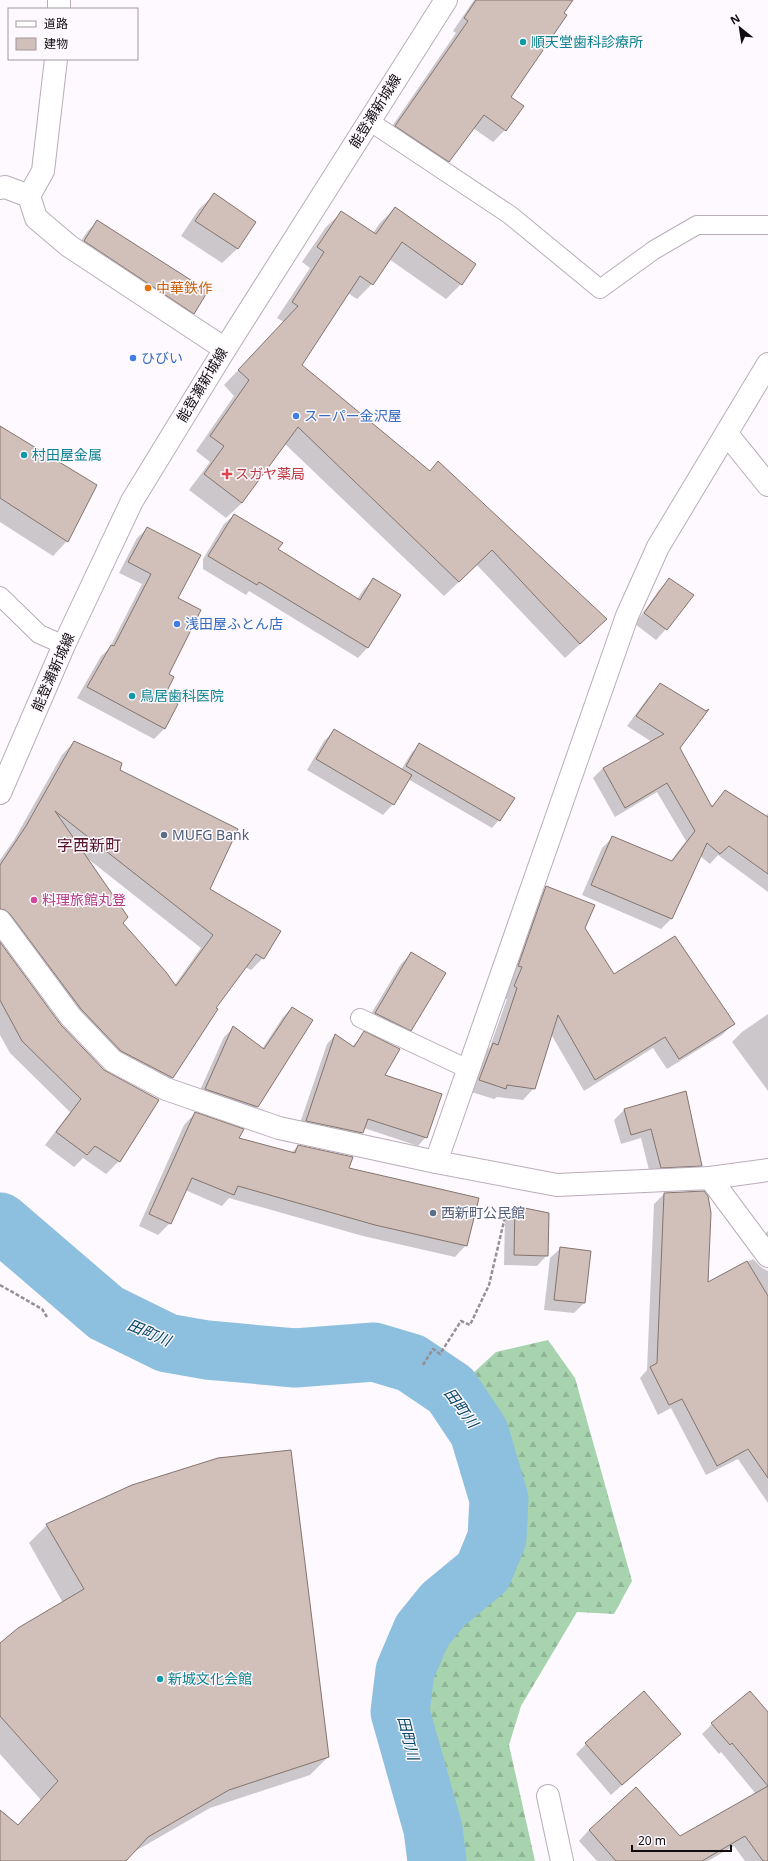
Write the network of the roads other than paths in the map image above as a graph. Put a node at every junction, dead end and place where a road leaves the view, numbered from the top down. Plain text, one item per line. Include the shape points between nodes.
1 (446, 0) edge
2 (56, 60) edge
3 (369, 121) junction
4 (0, 188) edge
5 (29, 196) junction
6 (768, 225) edge
7 (224, 349) junction
8 (768, 364) edge
9 (727, 434) junction
10 (768, 485) edge
11 (0, 596) edge
12 (64, 645) junction
13 (0, 793) edge
14 (0, 921) edge
15 (360, 1018) dead end
16 (468, 1069) junction
17 (436, 1162) junction
18 (768, 1170) edge
19 (710, 1178) junction
20 (768, 1256) edge
21 (548, 1796) dead end
22 (562, 1861) edge

1 - 3 street, 能登瀬新城線
2 - 5 street via 43,171
3 - 6 lane via 510,215 600,289 654,250 696,225
3 - 7 street, 能登瀬新城線
4 - 5 street via 5,187
5 - 7 street via 36,218 69,246
7 - 12 street, 能登瀬新城線 via 132,501
8 - 9 street
9 - 10 street
9 - 16 street via 658,547 627,616
11 - 12 lane via 39,634
12 - 13 street, 能登瀬新城線
14 - 17 street via 71,1017 113,1061 166,1089 279,1128
15 - 16 lane
16 - 17 street
17 - 19 street via 557,1185
18 - 19 street
19 - 20 street
21 - 22 street

